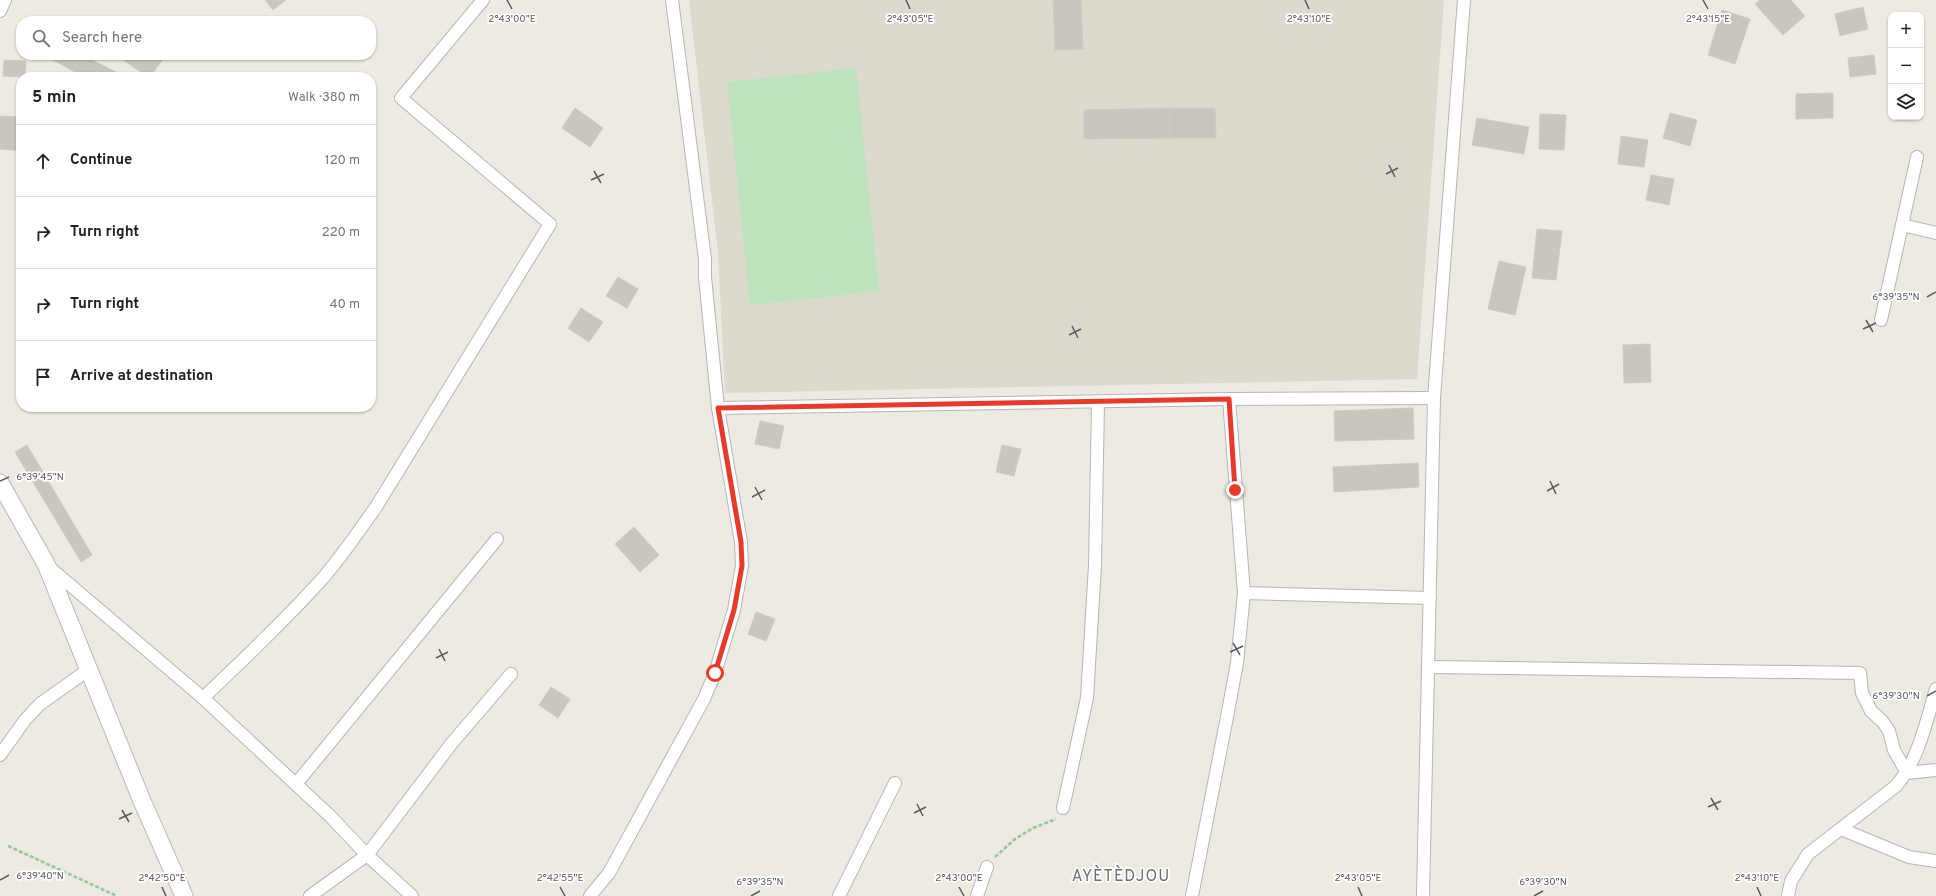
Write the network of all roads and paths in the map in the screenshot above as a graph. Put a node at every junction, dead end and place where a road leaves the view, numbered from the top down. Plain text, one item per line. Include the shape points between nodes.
1 (5, 0) edge
2 (483, 0) edge
3 (672, 0) edge
4 (1464, 0) edge
5 (0, 11) edge
6 (1916, 157) dead end
7 (1902, 225) junction
8 (1936, 233) edge
9 (1881, 320) dead end
10 (1434, 398) junction
11 (1229, 399) junction
12 (1098, 403) junction
13 (718, 408) junction
14 (0, 483) edge
15 (497, 539) dead end
16 (46, 564) junction
17 (1244, 593) junction
18 (1430, 598) junction
19 (1428, 667) junction
20 (88, 670) junction
21 (511, 674) dead end
22 (1936, 689) edge
23 (203, 698) junction
24 (0, 755) edge
25 (1936, 770) edge
26 (1907, 773) junction
27 (895, 783) dead end
28 (296, 784) junction
29 (1063, 808) joint
30 (1841, 829) junction
31 (8, 846) dead end
32 (367, 855) junction
33 (1936, 861) edge
34 (987, 867) joint
35 (117, 896) edge
36 (184, 896) edge
37 (310, 896) edge
38 (412, 896) edge
39 (590, 896) edge
40 (839, 896) edge
41 (977, 896) edge
42 (1192, 896) edge
43 (1423, 896) edge
44 (1788, 896) edge

1 - 5 street
2 - 23 street via 401,98 550,224 376,507 350,544 290,614
3 - 13 street via 705,259
4 - 10 street
6 - 7 street
7 - 8 street
7 - 9 street
10 - 11 street
10 - 18 street
11 - 12 street
11 - 17 street
12 - 13 street
12 - 29 street via 1095,565 1087,698
13 - 39 street via 741,542 742,566 734,610 715,673 704,699 609,873
14 - 16 street
15 - 28 street
16 - 20 street
16 - 23 street
17 - 18 street
17 - 42 street via 1227,717
18 - 19 street
19 - 26 street via 1860,673 1862,693 1871,711 1889,731 1894,750
19 - 43 street
20 - 24 street via 40,704
20 - 36 street
21 - 32 street via 447,749
22 - 26 street
23 - 28 street
25 - 26 street
26 - 30 street via 1896,786
27 - 40 street
28 - 32 street
29 - 34 path via 1056,819 1015,839
30 - 33 street via 1909,857
30 - 44 street via 1808,854 1791,881
31 - 35 path
32 - 37 street
32 - 38 street
34 - 41 street

